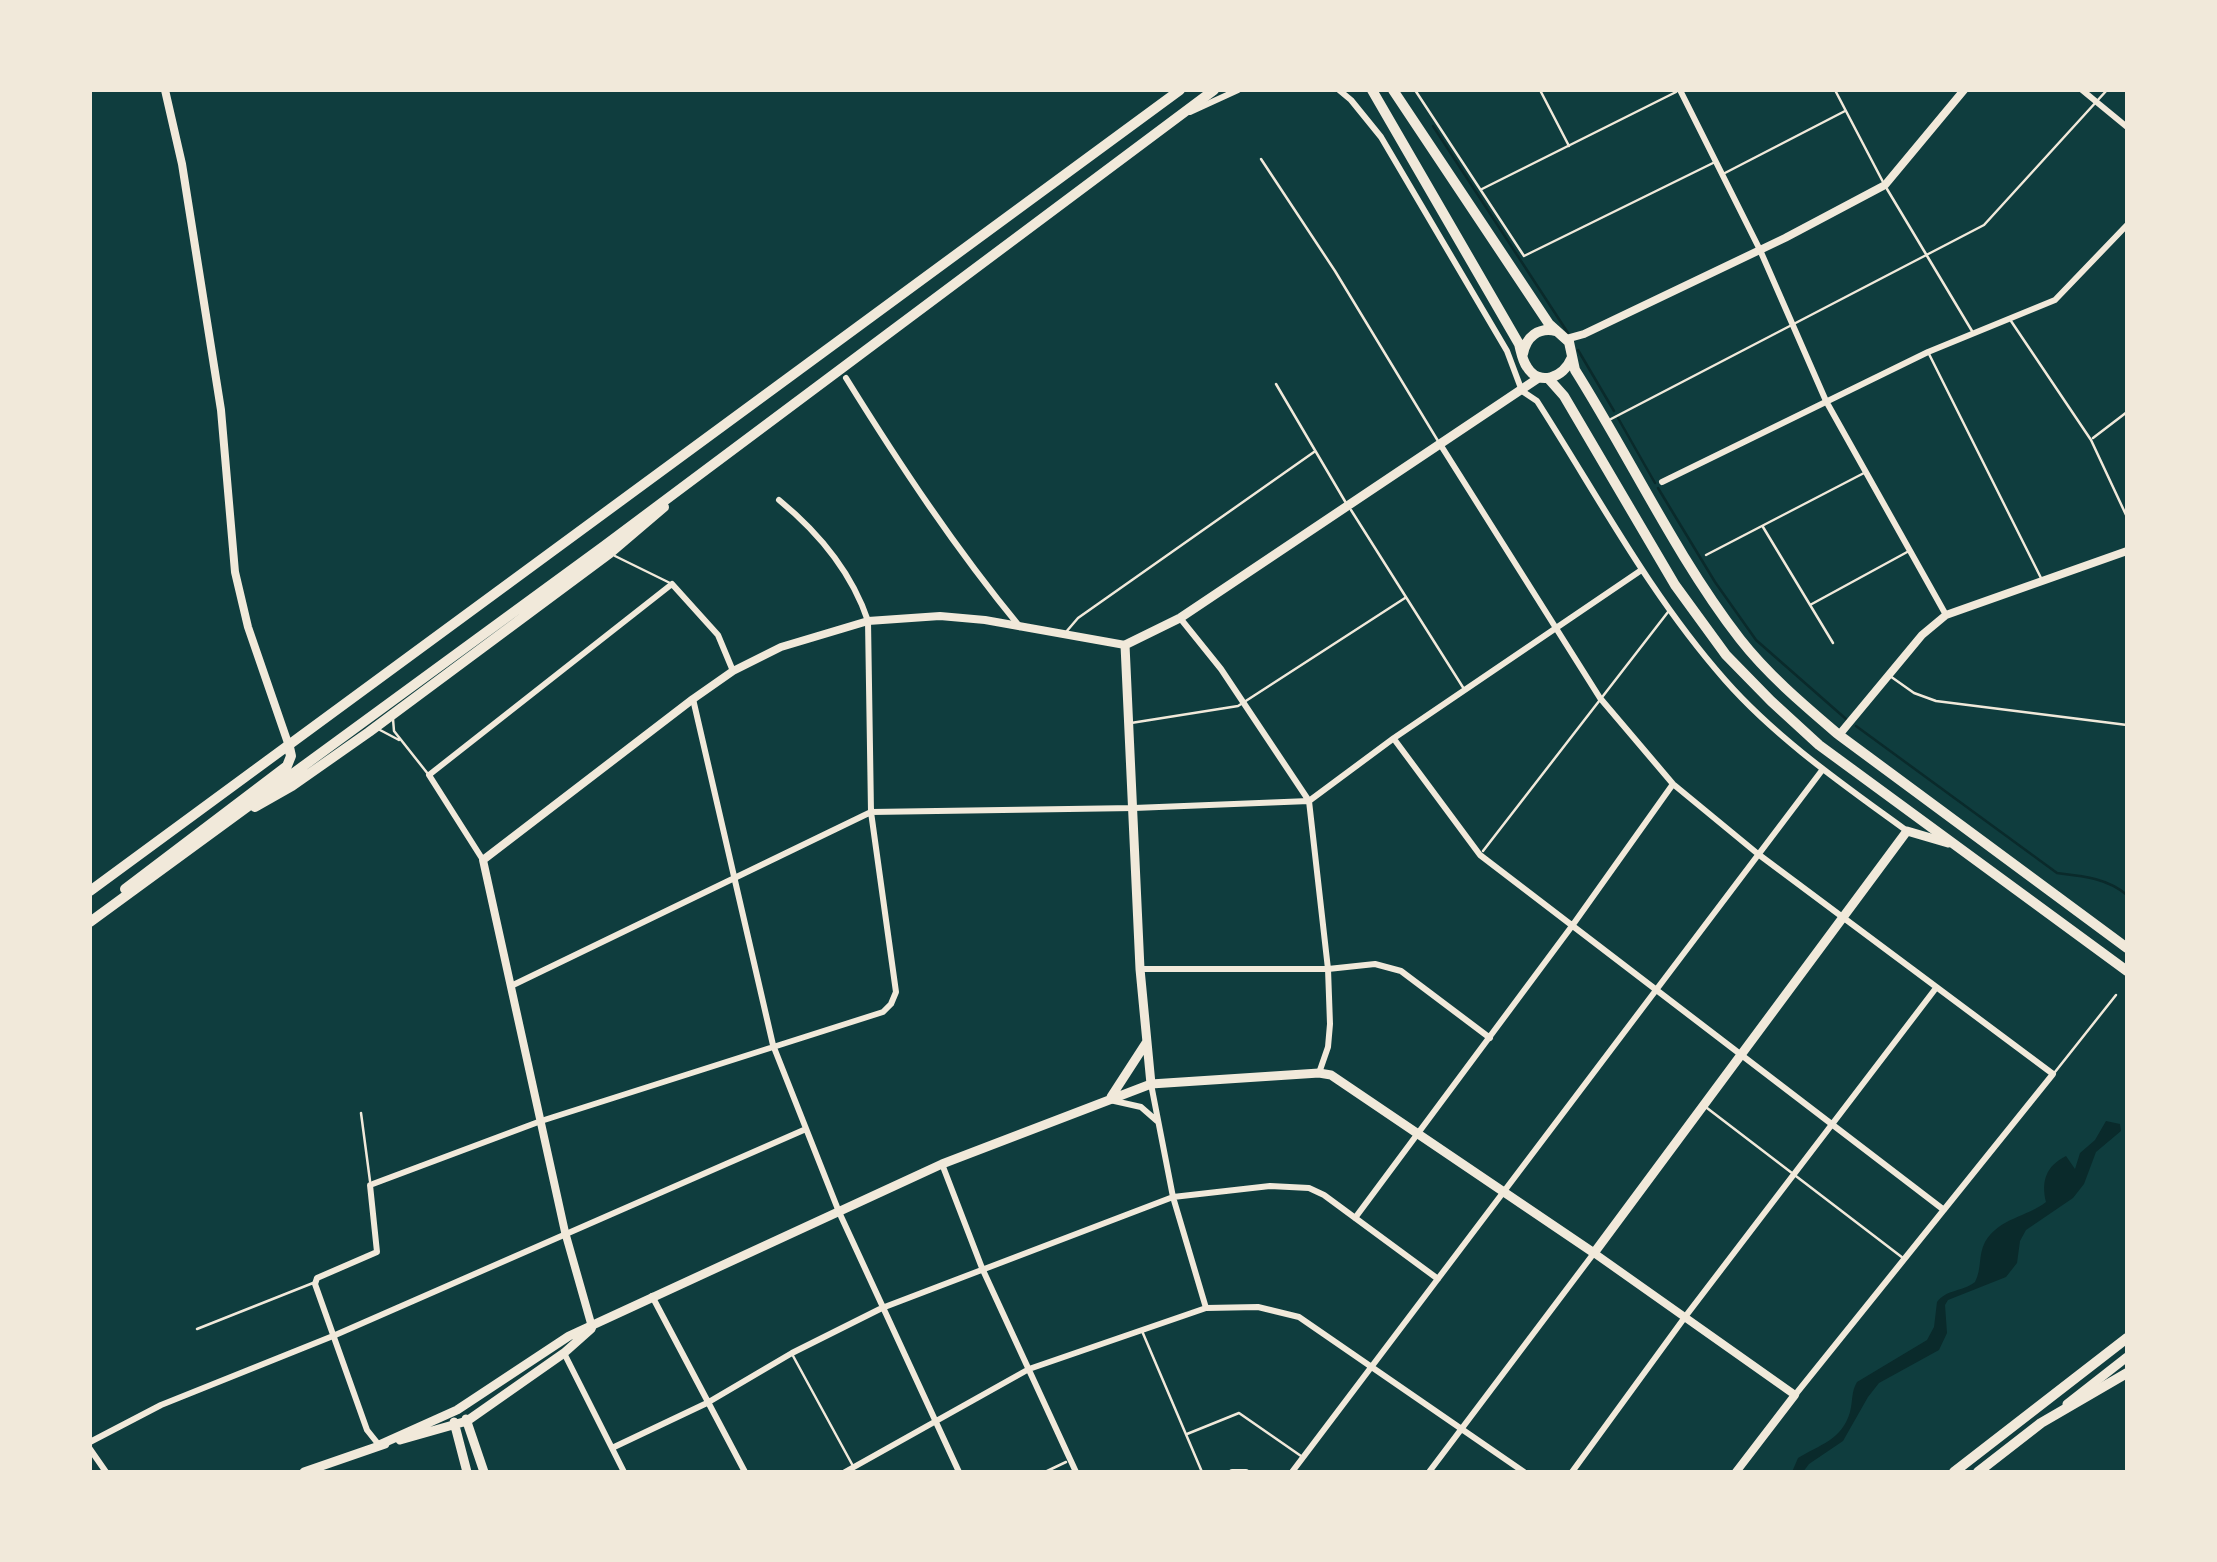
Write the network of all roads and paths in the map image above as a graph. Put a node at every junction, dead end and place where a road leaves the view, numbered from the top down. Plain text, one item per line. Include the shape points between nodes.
1 (165, 90) edge
2 (1180, 90) edge
3 (1214, 90) edge
4 (1238, 90) edge
5 (1339, 90) edge
6 (1372, 90) edge
7 (1393, 90) edge
8 (1414, 90) edge
9 (1540, 90) edge
10 (1680, 90) edge
11 (1835, 90) edge
12 (1964, 90) edge
13 (2082, 90) edge
14 (2107, 90) edge
15 (2098, 102) junction
16 (1846, 111) junction
17 (1176, 119) junction
18 (2127, 127) edge
19 (1569, 146) junction
20 (1261, 158) dead end
21 (1715, 162) junction
22 (1722, 174) junction
23 (1884, 185) junction
24 (1480, 190) junction
25 (2127, 225) edge
26 (1760, 250) junction
27 (1926, 258) junction
28 (2009, 318) junction
29 (1792, 326) junction
30 (1972, 331) junction
31 (1566, 344) junction
32 (1928, 352) junction
33 (1523, 354) junction
34 (1528, 369) junction
35 (846, 378) dead end
36 (1544, 378) junction
37 (1276, 384) dead end
38 (1525, 389) junction
39 (1826, 401) junction
40 (2127, 412) edge
41 (1607, 421) junction
42 (2091, 440) junction
43 (1439, 443) junction
44 (1315, 451) junction
45 (1866, 472) junction
46 (1662, 482) dead end
47 (677, 491) junction
48 (779, 500) dead end
49 (1348, 506) junction
50 (2127, 517) edge
51 (1763, 525) junction
52 (2127, 550) edge
53 (1910, 551) junction
54 (610, 553) junction
55 (1706, 555) dead end
56 (1640, 571) junction
57 (2042, 582) junction
58 (672, 584) junction
59 (1406, 598) junction
60 (1809, 605) junction
61 (1668, 611) junction
62 (1946, 615) junction
63 (1180, 618) junction
64 (868, 622) junction
65 (1021, 628) junction
66 (1555, 629) junction
67 (1064, 635) junction
68 (1833, 643) dead end
69 (1124, 645) junction
70 (733, 670) junction
71 (1889, 675) junction
72 (1464, 690) junction
73 (1600, 698) junction
74 (693, 699) junction
75 (1244, 702) junction
76 (403, 707) junction
77 (1126, 723) junction
78 (2127, 725) edge
79 (369, 732) junction
80 (1840, 735) junction
81 (1394, 738) junction
82 (402, 742) junction
83 (289, 747) junction
84 (320, 754) junction
85 (1823, 769) junction
86 (429, 774) junction
87 (1673, 784) junction
88 (1309, 800) junction
89 (1134, 808) junction
90 (871, 812) junction
91 (236, 816) junction
92 (1908, 831) junction
93 (1956, 845) junction
94 (1758, 854) junction
95 (1480, 855) junction
96 (483, 860) junction
97 (735, 876) junction
98 (90, 892) edge
99 (108, 909) junction
100 (1844, 920) junction
101 (90, 922) edge
102 (1572, 926) junction
103 (2127, 948) edge
104 (1140, 969) junction
105 (1328, 969) junction
106 (2127, 970) edge
107 (511, 986) junction
108 (1936, 988) junction
109 (1655, 990) junction
110 (2116, 995) dead end
111 (1490, 1038) junction
112 (1147, 1040) junction
113 (772, 1046) junction
114 (1742, 1056) junction
115 (1319, 1073) junction
116 (2053, 1074) junction
117 (1151, 1084) junction
118 (1109, 1100) junction
119 (1704, 1106) junction
120 (361, 1113) dead end
121 (540, 1121) junction
122 (1159, 1123) junction
123 (1831, 1126) junction
124 (806, 1129) junction
125 (1419, 1132) junction
126 (942, 1164) junction
127 (1793, 1175) junction
128 (370, 1185) junction
129 (1506, 1190) junction
130 (1173, 1198) junction
131 (1944, 1210) junction
132 (839, 1212) junction
133 (1356, 1218) junction
134 (564, 1232) junction
135 (1594, 1253) junction
136 (1904, 1259) junction
137 (982, 1268) junction
138 (1438, 1279) junction
139 (314, 1282) junction
140 (652, 1296) junction
141 (882, 1308) junction
142 (1206, 1308) junction
143 (1685, 1318) junction
144 (592, 1327) junction
145 (197, 1329) dead end
146 (1142, 1330) junction
147 (332, 1336) junction
148 (2127, 1338) edge
149 (564, 1353) junction
150 (792, 1354) junction
151 (2127, 1357) edge
152 (1029, 1368) junction
153 (1372, 1368) junction
154 (2127, 1373) edge
155 (1795, 1395) junction
156 (707, 1402) junction
157 (457, 1410) junction
158 (937, 1420) junction
159 (467, 1421) junction
160 (2041, 1424) junction
161 (454, 1426) junction
162 (1462, 1428) junction
163 (367, 1430) junction
164 (1186, 1435) junction
165 (90, 1445) edge
166 (379, 1445) junction
167 (612, 1448) junction
168 (361, 1450) junction
169 (1303, 1458) junction
170 (1070, 1460) junction
171 (854, 1467) junction
172 (106, 1472) edge
173 (304, 1472) edge
174 (467, 1472) edge
175 (484, 1472) edge
176 (624, 1472) edge
177 (745, 1472) edge
178 (845, 1472) edge
179 (959, 1472) edge
180 (1045, 1472) edge
181 (1076, 1472) edge
182 (1202, 1472) edge
183 (1232, 1472) edge
184 (1246, 1472) edge
185 (1292, 1472) edge
186 (1430, 1472) edge
187 (1524, 1472) edge
188 (1572, 1472) edge
189 (1736, 1472) edge
190 (1954, 1472) edge
191 (1978, 1472) edge

1 - 83 street via 222,410 235,572
2 - 83 highway
3 - 17 highway
4 - 17 street
5 - 38 street via 1397,163
6 - 33 highway
7 - 31 highway
8 - 24 lane
9 - 19 lane
10 - 19 lane
10 - 21 street
11 - 16 lane
12 - 23 street
13 - 15 street
14 - 15 lane
15 - 18 street
15 - 27 lane via 1984,226
16 - 22 lane
16 - 23 lane
17 - 47 highway
19 - 24 lane
20 - 43 lane
21 - 22 street
21 - 24 lane via 1524,256
22 - 26 street
23 - 26 street
23 - 27 lane
25 - 28 street via 2063,294
26 - 29 street
26 - 31 street
27 - 29 lane
27 - 30 lane
28 - 30 street
28 - 42 lane
29 - 39 street
29 - 41 lane
30 - 32 street
31 - 33 highway via 1548,330 1533,334
31 - 36 highway via 1563,373
31 - 41 highway
32 - 39 street
32 - 57 lane
33 - 34 highway
34 - 36 highway
34 - 38 main road
35 - 65 street via 916,489
36 - 38 main road
36 - 93 highway via 1564,396 1658,559 1726,656 1818,745
37 - 44 lane
38 - 43 main road
38 - 56 street
39 - 45 street
39 - 46 street
40 - 42 lane
41 - 80 highway via 1742,642
42 - 50 lane
43 - 49 main road
43 - 66 street
44 - 49 lane
44 - 67 lane via 1078,618
45 - 51 lane
45 - 53 street
47 - 54 highway
47 - 84 highway
48 - 64 street via 808,524 839,565
49 - 59 lane
49 - 63 main road
51 - 55 lane
51 - 60 lane
52 - 57 street
53 - 60 lane
53 - 62 street
54 - 58 lane
54 - 76 highway
56 - 61 street
56 - 66 street
57 - 62 street
58 - 70 street via 718,635
58 - 86 street
59 - 72 lane
59 - 75 lane
60 - 68 lane
61 - 73 lane
61 - 85 street via 1727,682
62 - 71 street
63 - 69 main road
63 - 75 street
64 - 65 street via 940,616
64 - 70 street via 781,647
64 - 90 street
65 - 67 street
66 - 72 street
66 - 73 street
67 - 69 street
69 - 77 main road
70 - 74 street
71 - 78 lane via 1936,701
71 - 80 street
72 - 81 street
73 - 87 street
73 - 95 lane
74 - 96 street
74 - 97 street
75 - 77 lane via 1228,710
75 - 88 street
76 - 79 highway
76 - 82 lane via 392,722
77 - 89 main road
79 - 82 lane via 387,732
79 - 91 highway via 282,793
80 - 103 highway
81 - 88 street
81 - 95 street
82 - 86 lane
83 - 84 highway via 300,760
83 - 98 highway
83 - 99 highway via 287,766 140,876
84 - 91 highway
85 - 92 street
85 - 94 street
86 - 96 street
87 - 94 street
87 - 102 street
88 - 89 street
88 - 105 street
89 - 90 street
89 - 104 main road
90 - 97 street
90 - 113 street via 896,992 892,1004
91 - 99 highway
92 - 93 main road
92 - 100 main road
93 - 106 highway
94 - 100 street
94 - 109 street
95 - 102 street
96 - 107 street
97 - 107 street
97 - 113 street
99 - 101 highway
100 - 108 street
100 - 114 main road
102 - 109 street
102 - 111 street
104 - 105 street
104 - 112 main road
105 - 111 street via 1395,968
105 - 115 street via 1328,1047
107 - 121 street
108 - 116 street
108 - 123 street
109 - 114 street
109 - 129 street
110 - 116 lane
111 - 125 street
112 - 117 main road
112 - 118 main road
113 - 121 street
113 - 124 street
114 - 119 main road
114 - 123 street
115 - 117 main road
115 - 125 main road
116 - 131 street
117 - 118 main road
117 - 122 street
118 - 122 street via 1140,1108
118 - 126 main road
119 - 127 lane
119 - 135 main road
120 - 128 lane
121 - 128 street
121 - 134 street
122 - 130 street
123 - 127 street
123 - 131 street
124 - 132 street
124 - 134 street
125 - 129 main road
125 - 133 street
126 - 132 main road
126 - 137 street
127 - 136 lane
127 - 143 street
128 - 139 street via 377,1252
129 - 135 main road
129 - 138 street
130 - 133 street via 1292,1186 1309,1188
130 - 137 street
130 - 142 street
131 - 136 street
132 - 140 main road
132 - 141 street
133 - 138 street
134 - 144 street
134 - 147 street
135 - 143 street
135 - 162 street
136 - 155 street
137 - 141 street
137 - 152 street
138 - 153 street
139 - 145 lane
139 - 147 street
140 - 144 main road
140 - 156 street
141 - 150 street
141 - 158 street
142 - 146 street
142 - 153 street via 1258,1307 1298,1317
143 - 155 street
143 - 188 street
144 - 149 main road
144 - 157 main road via 558,1342
146 - 152 street
146 - 164 lane
147 - 163 street
147 - 165 street via 161,1404
148 - 190 highway
149 - 159 main road
149 - 167 street
150 - 156 street
150 - 171 lane
151 - 160 main road
152 - 158 street
152 - 170 street
153 - 162 street
153 - 169 street
154 - 160 highway
155 - 189 street
156 - 167 street
156 - 177 street
157 - 159 main road
157 - 161 main road
157 - 166 main road
158 - 171 street
158 - 179 street
159 - 161 main road
159 - 175 main road
160 - 191 highway
161 - 166 main road
161 - 174 main road
162 - 186 street
162 - 187 street
163 - 166 street
163 - 168 street
164 - 169 lane via 1240,1413
164 - 182 lane
165 - 172 street
166 - 168 main road
167 - 176 street
168 - 173 main road
169 - 185 street
170 - 180 lane
170 - 181 street
171 - 178 street
183 - 184 street

